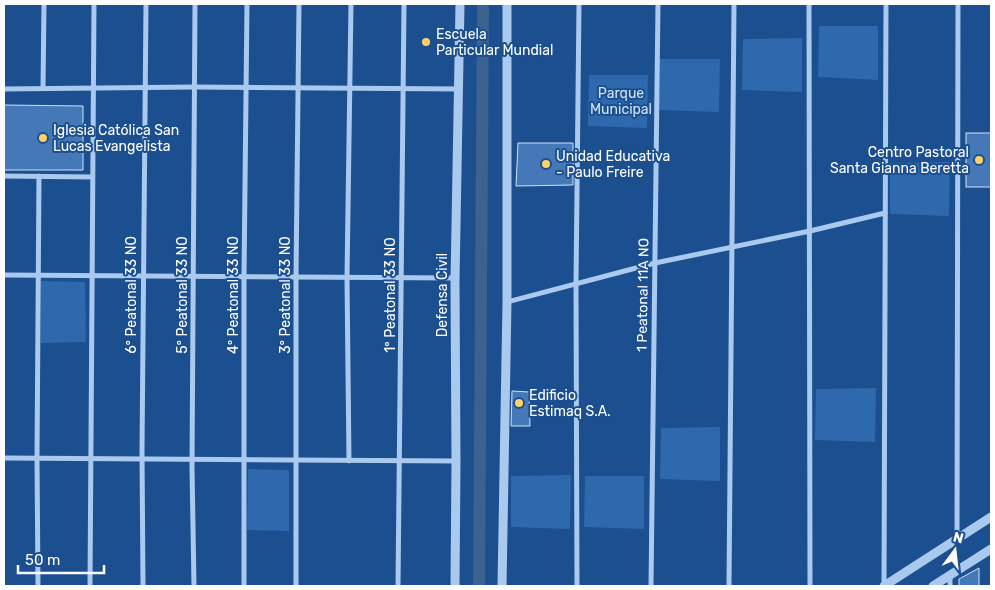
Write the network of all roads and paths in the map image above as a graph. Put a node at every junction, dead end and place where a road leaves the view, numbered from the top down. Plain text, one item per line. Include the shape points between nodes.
1 (44, 4) edge
2 (94, 4) edge
3 (146, 4) edge
4 (195, 4) edge
5 (247, 4) edge
6 (299, 4) edge
7 (350, 4) edge
8 (404, 4) edge
9 (460, 4) edge
10 (507, 4) edge
11 (579, 4) edge
12 (658, 4) edge
13 (734, 4) edge
14 (809, 4) edge
15 (886, 4) edge
16 (958, 4) edge
17 (194, 87) junction
18 (43, 88) junction
19 (4, 89) edge
20 (93, 89) junction
21 (144, 89) junction
22 (245, 89) junction
23 (298, 89) junction
24 (349, 89) junction
25 (460, 89) junction
26 (403, 90) junction
27 (4, 176) edge
28 (39, 176) junction
29 (92, 177) junction
30 (885, 213) junction
31 (810, 231) junction
32 (732, 248) junction
33 (655, 263) junction
34 (4, 275) edge
35 (38, 275) junction
36 (92, 276) junction
37 (143, 276) junction
38 (193, 276) junction
39 (244, 277) junction
40 (296, 277) junction
41 (347, 278) junction
42 (401, 278) junction
43 (455, 278) junction
44 (576, 284) junction
45 (507, 302) junction
46 (4, 458) edge
47 (37, 458) junction
48 (90, 458) junction
49 (142, 459) junction
50 (192, 459) junction
51 (245, 460) junction
52 (297, 460) junction
53 (349, 461) junction
54 (456, 461) junction
55 (400, 462) junction
56 (991, 517) edge
57 (957, 538) junction
58 (991, 549) edge
59 (950, 575) junction
60 (38, 586) edge
61 (90, 586) edge
62 (143, 586) edge
63 (194, 586) edge
64 (244, 586) edge
65 (296, 586) edge
66 (398, 586) edge
67 (455, 586) edge
68 (502, 586) edge
69 (577, 586) edge
70 (651, 586) edge
71 (729, 586) edge
72 (810, 586) edge
73 (884, 586) edge
74 (932, 586) edge
75 (950, 586) edge

1 - 18 street
2 - 20 street
3 - 21 street, 6° Peatonal 33 NO
4 - 17 street, 5° Peatonal 33 NO
5 - 22 street, 4° Peatonal 33 NO
6 - 23 street, 3° Peatonal 33 NO
7 - 24 street
8 - 26 street, 1° Peatonal 33 NO
9 - 25 street, Defensa Civil
10 - 45 street
11 - 44 street
12 - 33 street, 1 Peatonal 11A NO
13 - 32 street
14 - 31 street
15 - 30 street
16 - 57 street
17 - 21 street
17 - 22 street
17 - 38 street, 5° Peatonal 33 NO
18 - 19 street
18 - 20 street
20 - 21 street
20 - 29 street
21 - 37 street, 6° Peatonal 33 NO
22 - 23 street
22 - 39 street, 4° Peatonal 33 NO
23 - 24 street
23 - 40 street, 3° Peatonal 33 NO
24 - 26 street
24 - 41 street
25 - 26 street
25 - 43 street, Defensa Civil
26 - 42 street, 1° Peatonal 33 NO
27 - 28 street
28 - 29 street
28 - 35 street
29 - 36 street
30 - 31 street
30 - 73 street
31 - 32 street
31 - 72 street
32 - 33 street
32 - 71 street
33 - 44 street
33 - 70 street, 1 Peatonal 11A NO
34 - 35 street
35 - 36 street
35 - 47 street
36 - 37 street
36 - 48 street
37 - 38 street
37 - 49 street, 6° Peatonal 33 NO
38 - 39 street
38 - 50 street, 5° Peatonal 33 NO
39 - 40 street
39 - 51 street, 4° Peatonal 33 NO
40 - 41 street
40 - 52 street, 3° Peatonal 33 NO
41 - 42 street
41 - 53 street
42 - 43 street
42 - 55 street, 1° Peatonal 33 NO
43 - 54 street, Defensa Civil
44 - 45 street
44 - 69 street
45 - 68 street
46 - 47 street
47 - 48 street
47 - 60 street
48 - 49 street
48 - 61 street
49 - 50 street
49 - 62 street, 6° Peatonal 33 NO
50 - 51 street
50 - 63 street, 5° Peatonal 33 NO
51 - 52 street
51 - 64 street, 4° Peatonal 33 NO
52 - 53 street
52 - 65 street, 3° Peatonal 33 NO
53 - 55 street
54 - 55 street
54 - 67 street, Defensa Civil
55 - 66 street, 1° Peatonal 33 NO
56 - 57 street
57 - 73 street
58 - 59 street
59 - 74 street
59 - 75 street

